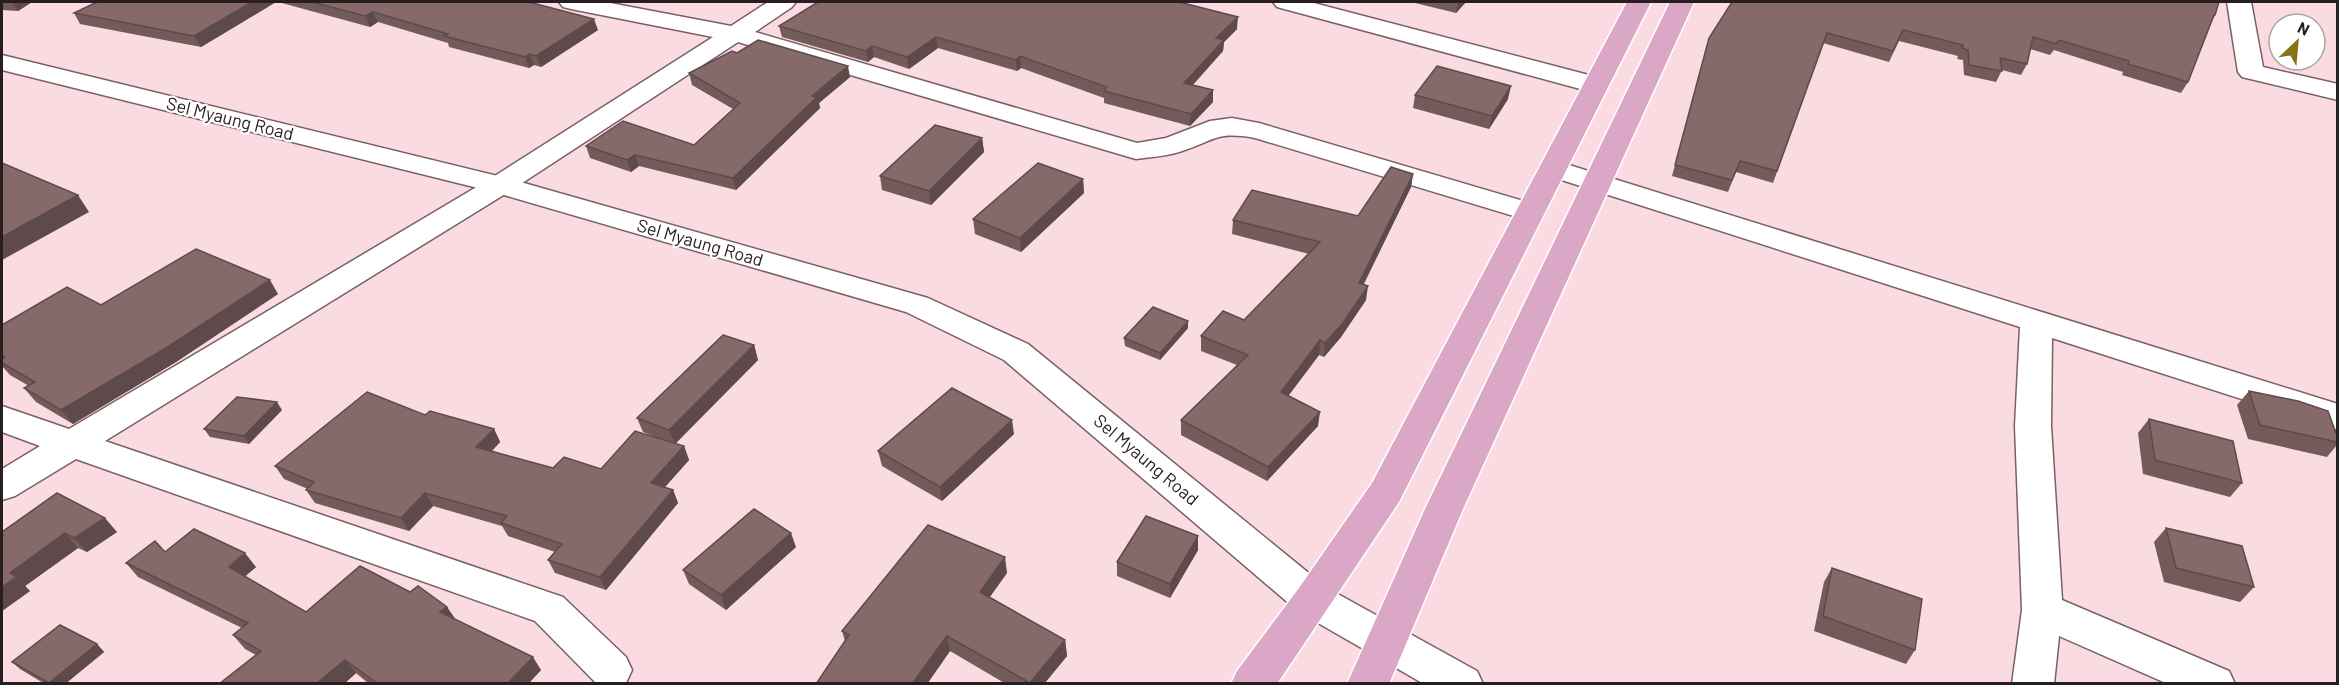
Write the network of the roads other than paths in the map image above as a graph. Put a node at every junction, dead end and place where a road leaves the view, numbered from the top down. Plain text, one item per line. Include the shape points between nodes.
1 (571, 2) edge
2 (783, 2) edge
3 (1285, 2) edge
4 (1639, 2) edge
5 (1682, 2) edge
6 (2239, 2) edge
7 (736, 34) junction
8 (2, 63) edge
9 (1595, 85) junction
10 (2337, 92) edge
11 (1553, 168) junction
12 (1599, 183) junction
13 (500, 185) junction
14 (1530, 212) junction
15 (2036, 322) junction
16 (2337, 417) edge
17 (2, 419) edge
18 (72, 444) junction
19 (2, 486) edge
20 (1313, 600) junction
21 (2042, 610) junction
22 (1385, 641) junction
23 (611, 670) dead end
24 (1252, 684) edge
25 (1368, 684) edge
26 (1462, 684) edge
27 (2033, 684) edge
28 (2214, 684) edge

1 - 7 street
2 - 7 street
3 - 9 street
4 - 9 highway
5 - 12 highway
6 - 10 street via 2251,72
7 - 13 street
7 - 14 street via 1136,151 1173,145 1210,129 1232,126
8 - 13 street, Sel Myaung Road
9 - 11 highway
11 - 12 street
11 - 14 highway
12 - 15 street
12 - 22 highway via 1569,238
13 - 18 street
13 - 20 street, Sel Myaung Road via 917,305 1017,352
14 - 20 highway via 1386,492
15 - 16 street
15 - 21 street via 2033,426
17 - 18 street
18 - 19 street
18 - 23 street via 549,609
20 - 22 street, Sel Myaung Road
20 - 24 highway
21 - 27 street
21 - 28 street
22 - 25 highway
22 - 26 street, Sel Myaung Road

